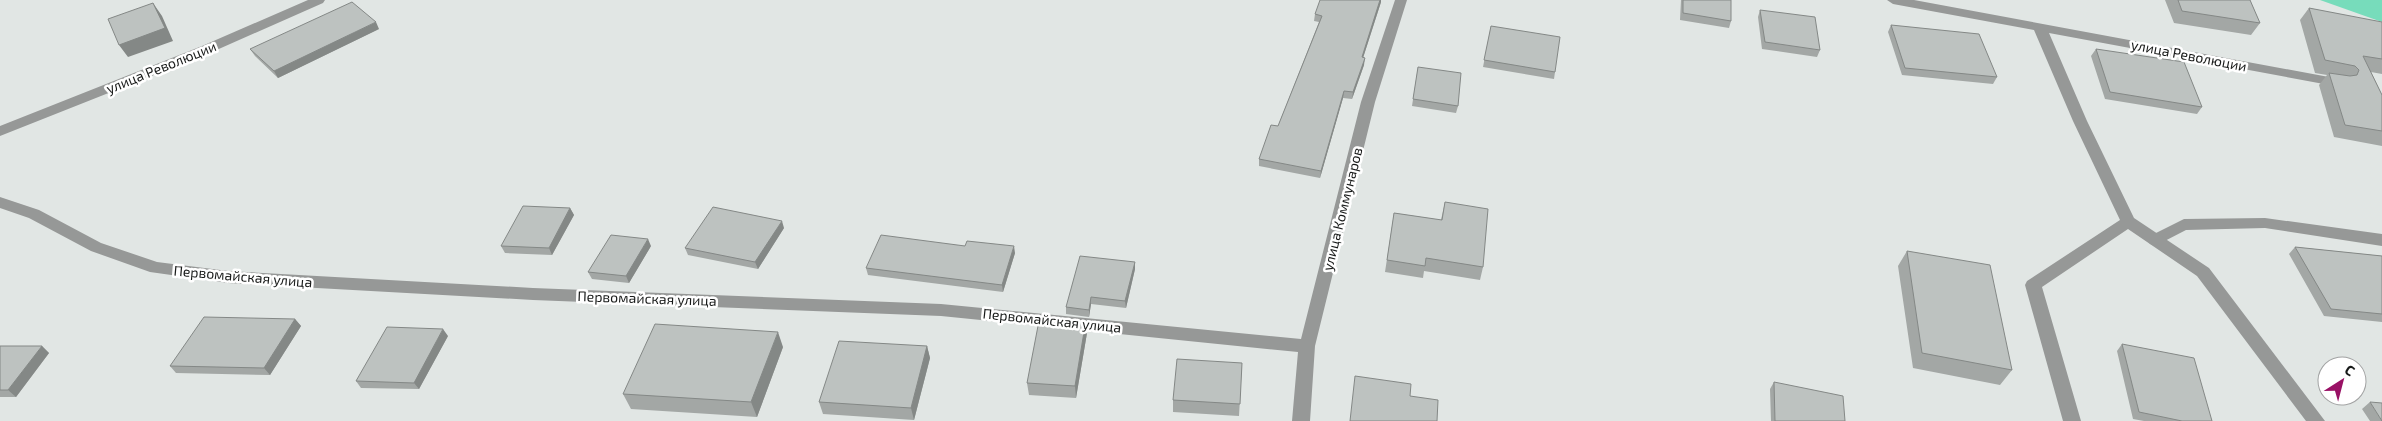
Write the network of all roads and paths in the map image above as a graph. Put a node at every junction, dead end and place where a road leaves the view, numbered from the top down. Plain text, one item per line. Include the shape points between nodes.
1 (319, 0) edge
2 (1401, 0) edge
3 (1893, 0) edge
4 (301, 4) edge
5 (2039, 26) junction
6 (2340, 84) edge
7 (0, 131) edge
8 (0, 202) edge
9 (2128, 222) junction
10 (2155, 240) junction
11 (2382, 240) edge
12 (1308, 346) junction
13 (1301, 421) edge
14 (2072, 421) edge
15 (2316, 421) edge

1 - 4 street, улица Революции
2 - 12 street, улица Коммунаров via 1368,102
3 - 5 street, улица Революции
4 - 7 street, улица Революции via 207,49
5 - 6 street, улица Революции
5 - 9 street
8 - 12 street, Первомайская улица via 34,214 96,247 156,268 228,277 533,294 942,310
9 - 10 street
9 - 14 street via 2034,285
10 - 11 street via 2184,225 2265,222
10 - 15 street via 2203,272
12 - 13 street, улица Коммунаров

